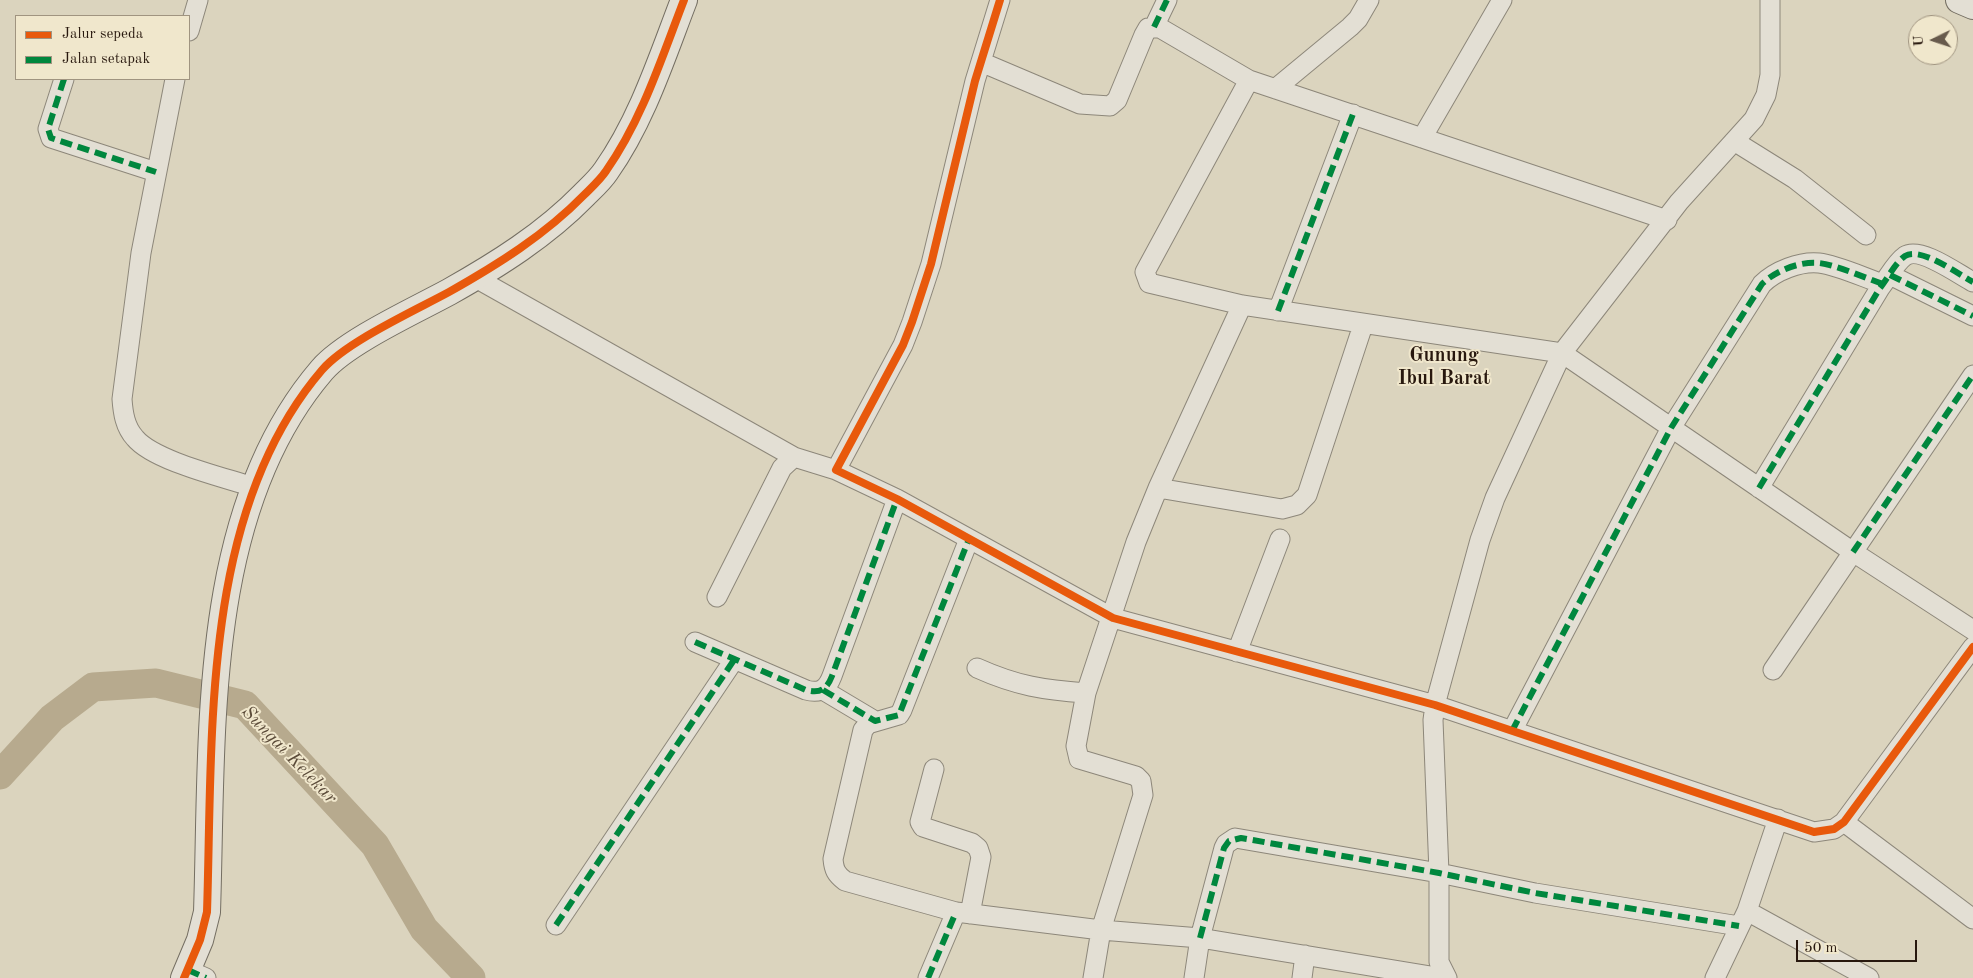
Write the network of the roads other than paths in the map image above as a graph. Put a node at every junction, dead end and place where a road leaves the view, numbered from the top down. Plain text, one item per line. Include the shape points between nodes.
1 (198, 0) edge
2 (684, 0) edge
3 (1000, 0) edge
4 (1167, 0) edge
5 (1369, 0) edge
6 (1502, 0) edge
7 (1770, 0) edge
8 (1959, 0) edge
9 (1973, 6) edge
10 (1154, 27) junction
11 (190, 28) edge
12 (981, 62) junction
13 (64, 80) edge
14 (174, 80) edge
15 (1250, 80) junction
16 (1275, 89) junction
17 (1353, 114) junction
18 (1422, 138) junction
19 (1734, 141) junction
20 (156, 172) junction
21 (1667, 220) junction
22 (1866, 235) dead end
23 (474, 277) junction
24 (1886, 279) junction
25 (1973, 282) edge
26 (1242, 305) junction
27 (1278, 311) junction
28 (1973, 316) edge
29 (1363, 324) junction
30 (1562, 353) junction
31 (1973, 374) edge
32 (1671, 428) junction
33 (794, 457) junction
34 (836, 470) junction
35 (252, 487) junction
36 (1158, 488) junction
37 (1759, 488) junction
38 (897, 499) junction
39 (1280, 539) dead end
40 (969, 540) junction
41 (1853, 552) junction
42 (717, 597) dead end
43 (1113, 618) junction
44 (1973, 630) edge
45 (695, 642) dead end
46 (1973, 647) edge
47 (1237, 652) junction
48 (734, 660) junction
49 (977, 668) dead end
50 (1773, 670) dead end
51 (823, 690) junction
52 (1086, 693) junction
53 (1435, 705) junction
54 (876, 721) junction
55 (1512, 731) junction
56 (934, 769) dead end
57 (1778, 819) junction
58 (1844, 822) junction
59 (1440, 873) junction
60 (963, 913) junction
61 (1973, 918) edge
62 (1743, 919) junction
63 (556, 925) dead end
64 (1101, 930) junction
65 (1200, 938) junction
66 (1304, 955) junction
67 (1388, 973) edge
68 (193, 975) edge
69 (928, 978) edge
70 (1093, 978) edge
71 (1194, 978) edge
72 (1302, 978) edge
73 (1443, 978) edge
74 (1447, 978) edge
75 (1716, 978) edge
76 (1869, 978) edge

1 - 11 street
2 - 23 street via 652,82 606,173 569,210 534,238
3 - 12 street
4 - 10 street
5 - 16 street via 1350,27
6 - 18 street
7 - 19 street via 1770,75 1766,95 1754,118
8 - 9 street
10 - 12 street via 1148,28 1144,34 1117,100 1110,106 1080,104
10 - 15 street
12 - 34 street via 931,264 912,322 903,345
13 - 20 street via 48,129 51,138
14 - 20 street
15 - 16 street
15 - 26 street via 1145,272 1155,286
16 - 17 street
17 - 18 street
17 - 27 street
18 - 21 street
19 - 21 street
19 - 22 street via 1795,179
20 - 35 street via 122,399 124,420 135,438 151,452
21 - 30 street
23 - 33 street
23 - 35 street via 351,346 323,368 279,432
24 - 25 street via 1904,257 1918,253
24 - 28 street
24 - 32 street via 1819,263 1799,265 1769,277 1755,293
24 - 37 street
26 - 27 street
26 - 36 street
27 - 29 street
29 - 30 street
29 - 36 street via 1307,495 1297,505 1282,509
30 - 32 street
30 - 53 street via 1495,498 1480,540
31 - 41 street
32 - 37 street
32 - 55 street
33 - 34 street
33 - 42 street via 782,468
34 - 38 street
35 - 68 street via 227,590 216,684 207,912
36 - 43 street via 1136,542
37 - 41 street
38 - 40 street
38 - 51 street via 832,676
39 - 47 street
40 - 43 street
40 - 54 street via 902,710 893,718
41 - 44 street
41 - 50 street
43 - 47 street
43 - 52 street
45 - 48 street
46 - 58 street
47 - 53 street
48 - 51 street via 806,690
48 - 63 street
49 - 52 street via 1002,679 1046,691
51 - 54 street
52 - 64 street via 1076,746 1080,759 1136,776 1143,787
53 - 55 street
53 - 59 street
54 - 60 street via 863,730 833,859 834,869 845,881
55 - 57 street
56 - 60 street via 920,822 923,827 972,843 981,857
57 - 58 street via 1814,832 1834,829
57 - 62 street
58 - 61 street
59 - 62 street via 1535,893
59 - 65 street via 1235,838 1224,848
59 - 74 street via 1439,962
60 - 64 street
60 - 69 street
62 - 75 street
62 - 76 street
64 - 65 street
64 - 70 street
65 - 66 street
65 - 71 street
66 - 67 street
66 - 72 street
67 - 73 street

